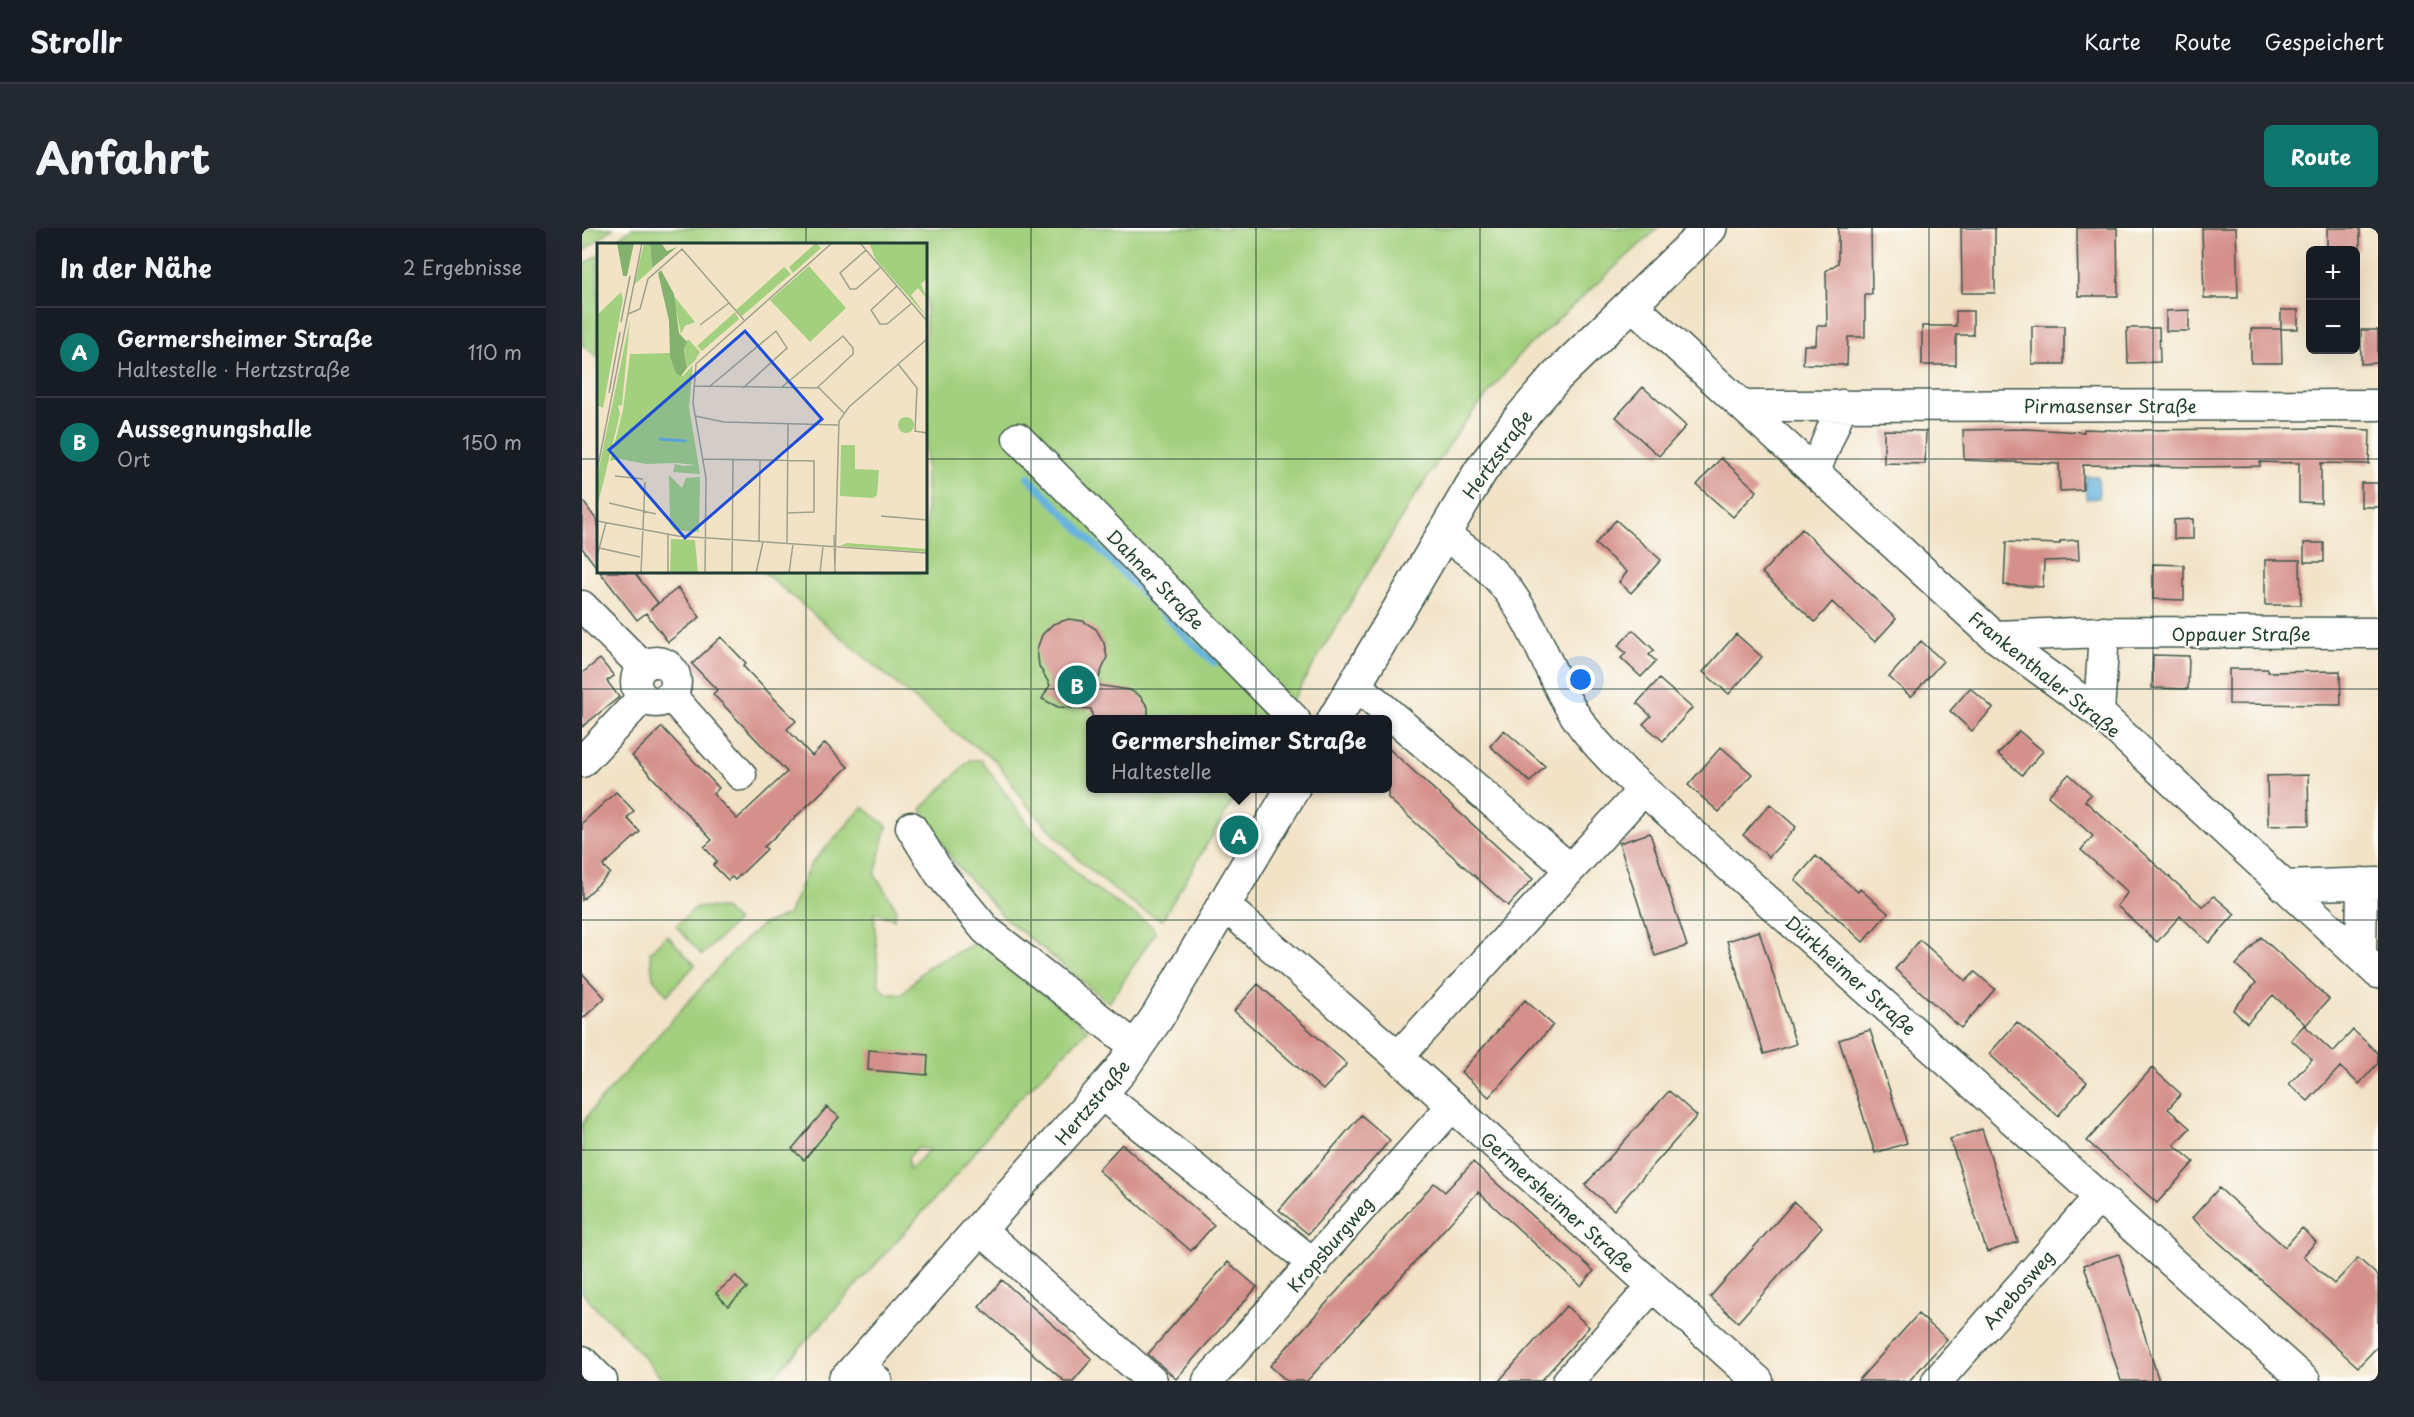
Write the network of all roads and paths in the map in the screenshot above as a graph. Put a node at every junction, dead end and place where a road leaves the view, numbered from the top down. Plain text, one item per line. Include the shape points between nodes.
1 (1710, 228) edge
2 (1631, 304) junction
3 (1842, 405) junction
4 (2378, 405) edge
5 (1744, 406) junction
6 (1018, 438) dead end
7 (1815, 471) junction
8 (1442, 535) junction
9 (582, 606) edge
10 (2104, 632) junction
11 (2378, 633) edge
12 (1994, 636) junction
13 (1355, 684) junction
14 (657, 697) junction
15 (2099, 713) junction
16 (1289, 715) edge
17 (1337, 715) edge
18 (1391, 715) edge
19 (1392, 716) edge
20 (582, 762) edge
21 (741, 775) dead end
22 (1643, 790) junction
23 (1291, 793) edge
24 (911, 826) dead end
25 (1570, 869) junction
26 (2370, 883) edge
27 (2283, 886) junction
28 (1224, 905) junction
29 (2369, 965) edge
30 (1137, 1048) junction
31 (1398, 1057) junction
32 (1101, 1094) junction
33 (1452, 1106) junction
34 (2099, 1197) junction
35 (981, 1230) junction
36 (1314, 1264) junction
37 (1652, 1287) junction
38 (582, 1361) edge
39 (861, 1376) edge
40 (602, 1381) edge
41 (1152, 1381) edge
42 (1208, 1381) edge
43 (1568, 1381) edge
44 (1758, 1381) edge
45 (1937, 1381) edge
46 (2305, 1381) edge

1 - 2 main road, Hertzstraße
2 - 5 street, Frankenthaler Straße
2 - 8 main road, Hertzstraße via 1556,377 1517,422 1480,472
3 - 4 street, Pirmasenser Straße
3 - 5 street, Pirmasenser Straße
3 - 7 street
5 - 7 street, Frankenthaler Straße
6 - 16 street, Dahner Straße
7 - 12 street, Frankenthaler Straße
8 - 13 main road, Hertzstraße
8 - 22 street, Dürkheimer Straße via 1459,544 1503,583 1589,736
9 - 14 street via 643,667 636,682
10 - 11 street, Oppauer Straße
10 - 12 street, Oppauer Straße
10 - 15 street
12 - 15 street, Frankenthaler Straße
13 - 17 main road, Hertzstraße
13 - 18 street
14 - 20 street
14 - 21 street
15 - 27 street, Frankenthaler Straße
19 - 25 street
22 - 25 street
22 - 34 street, Dürkheimer Straße
23 - 28 main road, Hertzstraße
24 - 30 street via 940,874 986,930
25 - 31 street
26 - 27 street
26 - 29 street
27 - 29 street, Frankenthaler Straße
28 - 30 main road, Hertzstraße
28 - 31 street, Germersheimer Straße
30 - 32 main road, Hertzstraße
31 - 33 street, Germersheimer Straße
32 - 35 main road, Hertzstraße
32 - 36 street
33 - 36 street, Kropsburgweg
33 - 37 street, Germersheimer Straße
34 - 45 street, Anebosweg
34 - 46 street, Dürkheimer Straße
35 - 39 main road, Hertzstraße
35 - 41 street
36 - 42 street, Kropsburgweg
37 - 43 street
37 - 44 street, Germersheimer Straße
38 - 40 street

